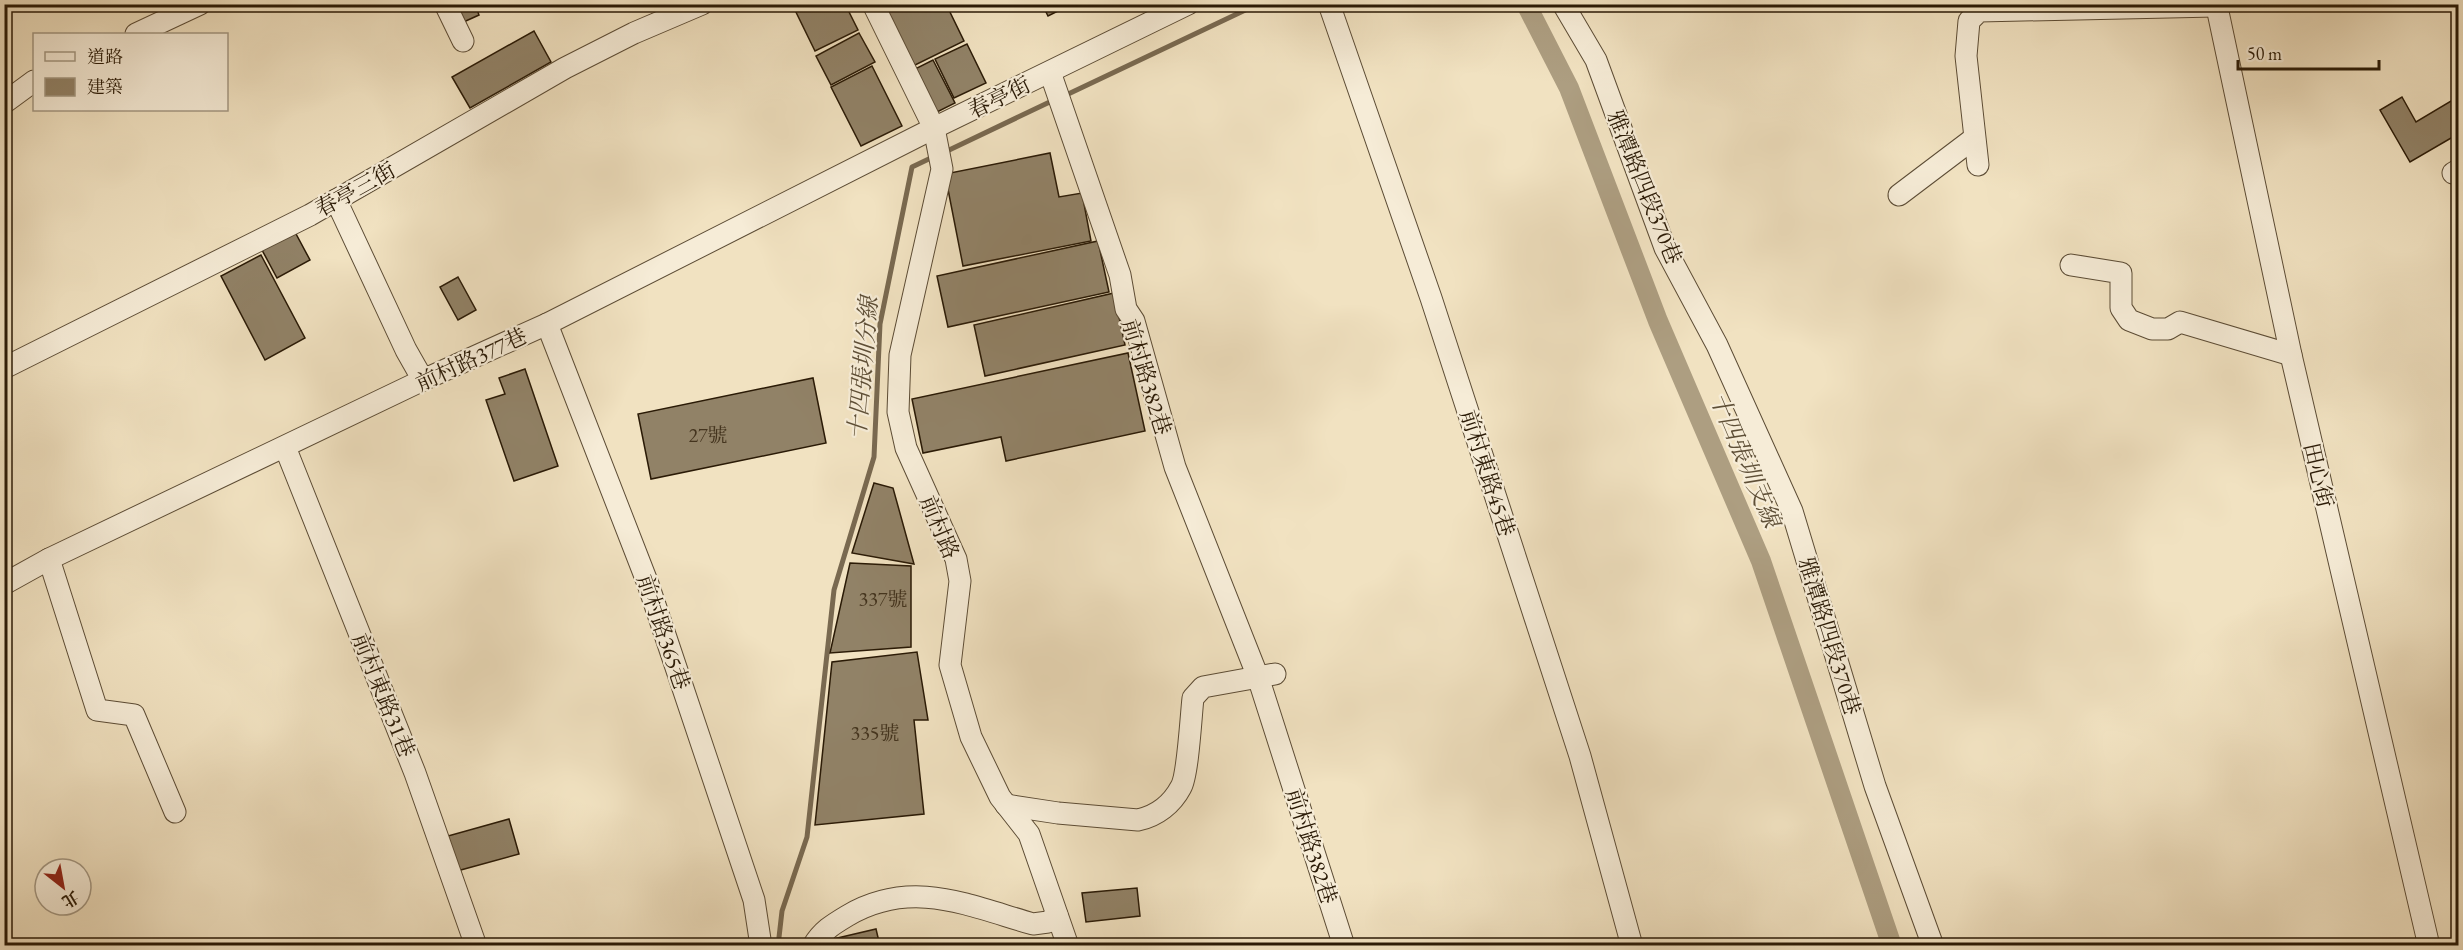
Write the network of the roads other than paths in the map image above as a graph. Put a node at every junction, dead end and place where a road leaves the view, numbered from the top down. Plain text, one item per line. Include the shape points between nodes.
1 (200, 4) edge
2 (445, 4) edge
3 (702, 4) edge
4 (873, 4) edge
5 (1188, 4) edge
6 (1329, 4) edge
7 (1563, 4) edge
8 (2215, 5) edge
9 (138, 33) edge
10 (462, 41) dead end
11 (1050, 72) junction
12 (33, 82) edge
13 (4, 103) edge
14 (934, 128) junction
15 (1973, 139) junction
16 (1978, 165) dead end
17 (1899, 195) dead end
18 (336, 200) junction
19 (2070, 265) dead end
20 (547, 324) junction
21 (2291, 355) junction
22 (4, 368) edge
23 (423, 380) junction
24 (285, 447) junction
25 (49, 559) junction
26 (4, 584) edge
27 (1267, 676) junction
28 (1006, 805) junction
29 (175, 812) dead end
30 (1057, 915) junction
31 (476, 945) edge
32 (761, 945) edge
33 (813, 945) edge
34 (1068, 945) edge
35 (1344, 945) edge
36 (1632, 945) edge
37 (1933, 945) edge
38 (2429, 945) edge

1 - 9 street
2 - 10 street
3 - 18 street, 春亭三街 via 564,68
4 - 14 street
5 - 11 street, 春亭街
6 - 36 street, 前村東路45巷 via 1431,298 1577,745
7 - 37 street, 雅潭路四段370巷 via 1596,60 1665,248 1717,345 1792,511 1875,786
8 - 15 street via 1980,11 1969,21 1966,56
8 - 21 street, 田心街
11 - 14 street, 春亭街
11 - 27 street, 前村路382巷 via 1120,275 1126,309 1134,321 1175,466
12 - 13 street
14 - 20 street, 前村路377巷
14 - 28 street, 前村路 via 942,170 900,355 898,412 906,448 956,559 960,581 950,665 971,737
15 - 16 street
15 - 17 street
18 - 22 street, 春亭三街
18 - 23 street
19 - 21 street via 2121,273 2121,308 2129,320 2152,329 2168,329 2180,322
20 - 23 street, 前村路377巷
20 - 32 street, 前村路365巷 via 656,606 754,900
21 - 38 street, 田心街
23 - 24 street, 前村路377巷
24 - 25 street, 前村路377巷
24 - 31 street, 前村東路31巷 via 415,773
25 - 26 street, 前村路377巷
25 - 29 street via 97,710 134,715
27 - 28 street via 1198,691 1193,698 1183,785 1168,805 1149,818 1081,815
27 - 35 street, 前村路382巷
28 - 30 street, 前村路 via 1029,834
30 - 33 street via 1048,922 1033,924 927,896 897,897 859,909 822,931
30 - 34 street, 前村路

